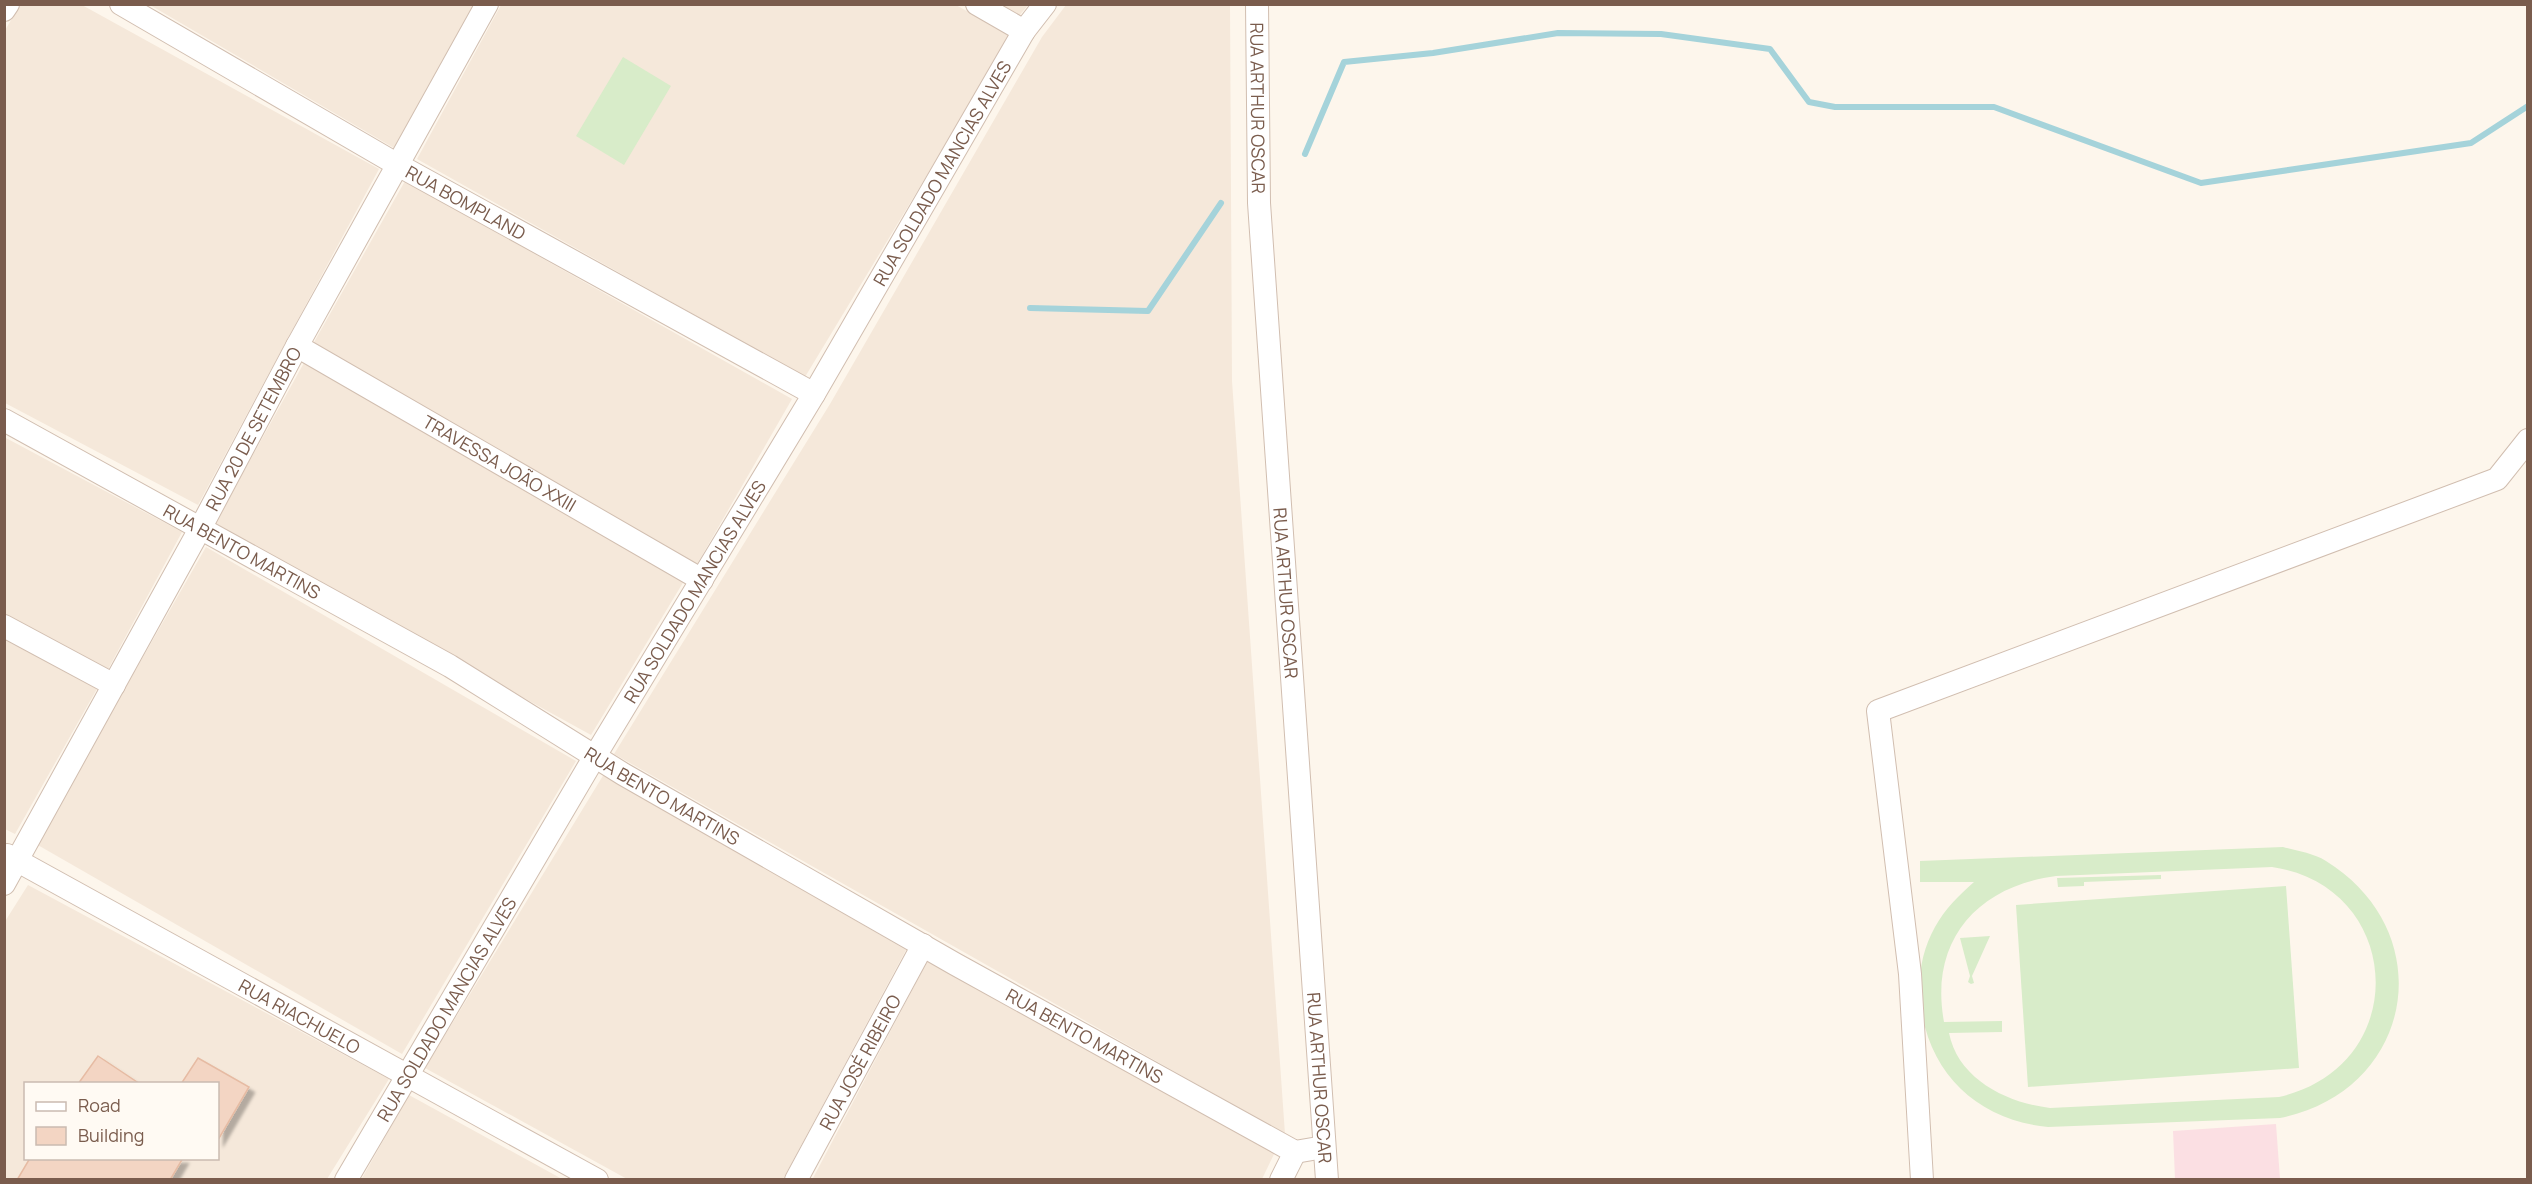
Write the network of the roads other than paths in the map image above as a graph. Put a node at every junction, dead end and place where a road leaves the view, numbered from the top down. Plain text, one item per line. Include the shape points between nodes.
1 (8, 4) edge
2 (121, 4) edge
3 (487, 4) edge
4 (977, 4) edge
5 (1045, 4) edge
6 (1257, 4) edge
7 (4, 10) edge
8 (1024, 31) junction
9 (398, 165) junction
10 (297, 346) junction
11 (814, 394) junction
12 (4, 420) edge
13 (2528, 440) edge
14 (201, 527) junction
15 (702, 580) junction
16 (4, 626) edge
17 (114, 685) junction
18 (595, 756) junction
19 (11, 858) edge
20 (4, 884) edge
21 (923, 945) junction
22 (406, 1074) junction
23 (1324, 1146) junction
24 (1294, 1152) junction
25 (346, 1179) edge
26 (597, 1179) edge
27 (796, 1179) edge
28 (1281, 1179) edge
29 (1327, 1179) edge
30 (1922, 1179) edge

1 - 7 street
2 - 9 street, RUA BOMPLAND
3 - 9 street, RUA 20 DE SETEMBRO
4 - 8 street
5 - 8 street, RUA SOLDADO MANCIAS ALVES
6 - 23 street, RUA ARTHUR OSCAR via 1259,203
8 - 11 street, RUA SOLDADO MANCIAS ALVES
9 - 10 street, RUA 20 DE SETEMBRO
9 - 11 street, RUA BOMPLAND
10 - 14 street, RUA 20 DE SETEMBRO
10 - 15 street, TRAVESSA JOÃO XXIII
11 - 15 street, RUA SOLDADO MANCIAS ALVES
12 - 14 street, RUA BENTO MARTINS
13 - 30 street via 2497,478 1878,711 1910,974
14 - 17 street, RUA 20 DE SETEMBRO
14 - 18 street, RUA BENTO MARTINS via 450,666
15 - 18 street, RUA SOLDADO MANCIAS ALVES
16 - 17 street
17 - 19 street, RUA 20 DE SETEMBRO
18 - 21 street, RUA BENTO MARTINS
18 - 22 street, RUA SOLDADO MANCIAS ALVES
19 - 20 street, RUA 20 DE SETEMBRO
19 - 22 street, RUA RIACHUELO
21 - 24 street, RUA BENTO MARTINS
21 - 27 street, RUA JOSÉ RIBEIRO
22 - 25 street, RUA SOLDADO MANCIAS ALVES
22 - 26 street, RUA RIACHUELO
23 - 24 street
23 - 29 street, RUA ARTHUR OSCAR
24 - 28 street

